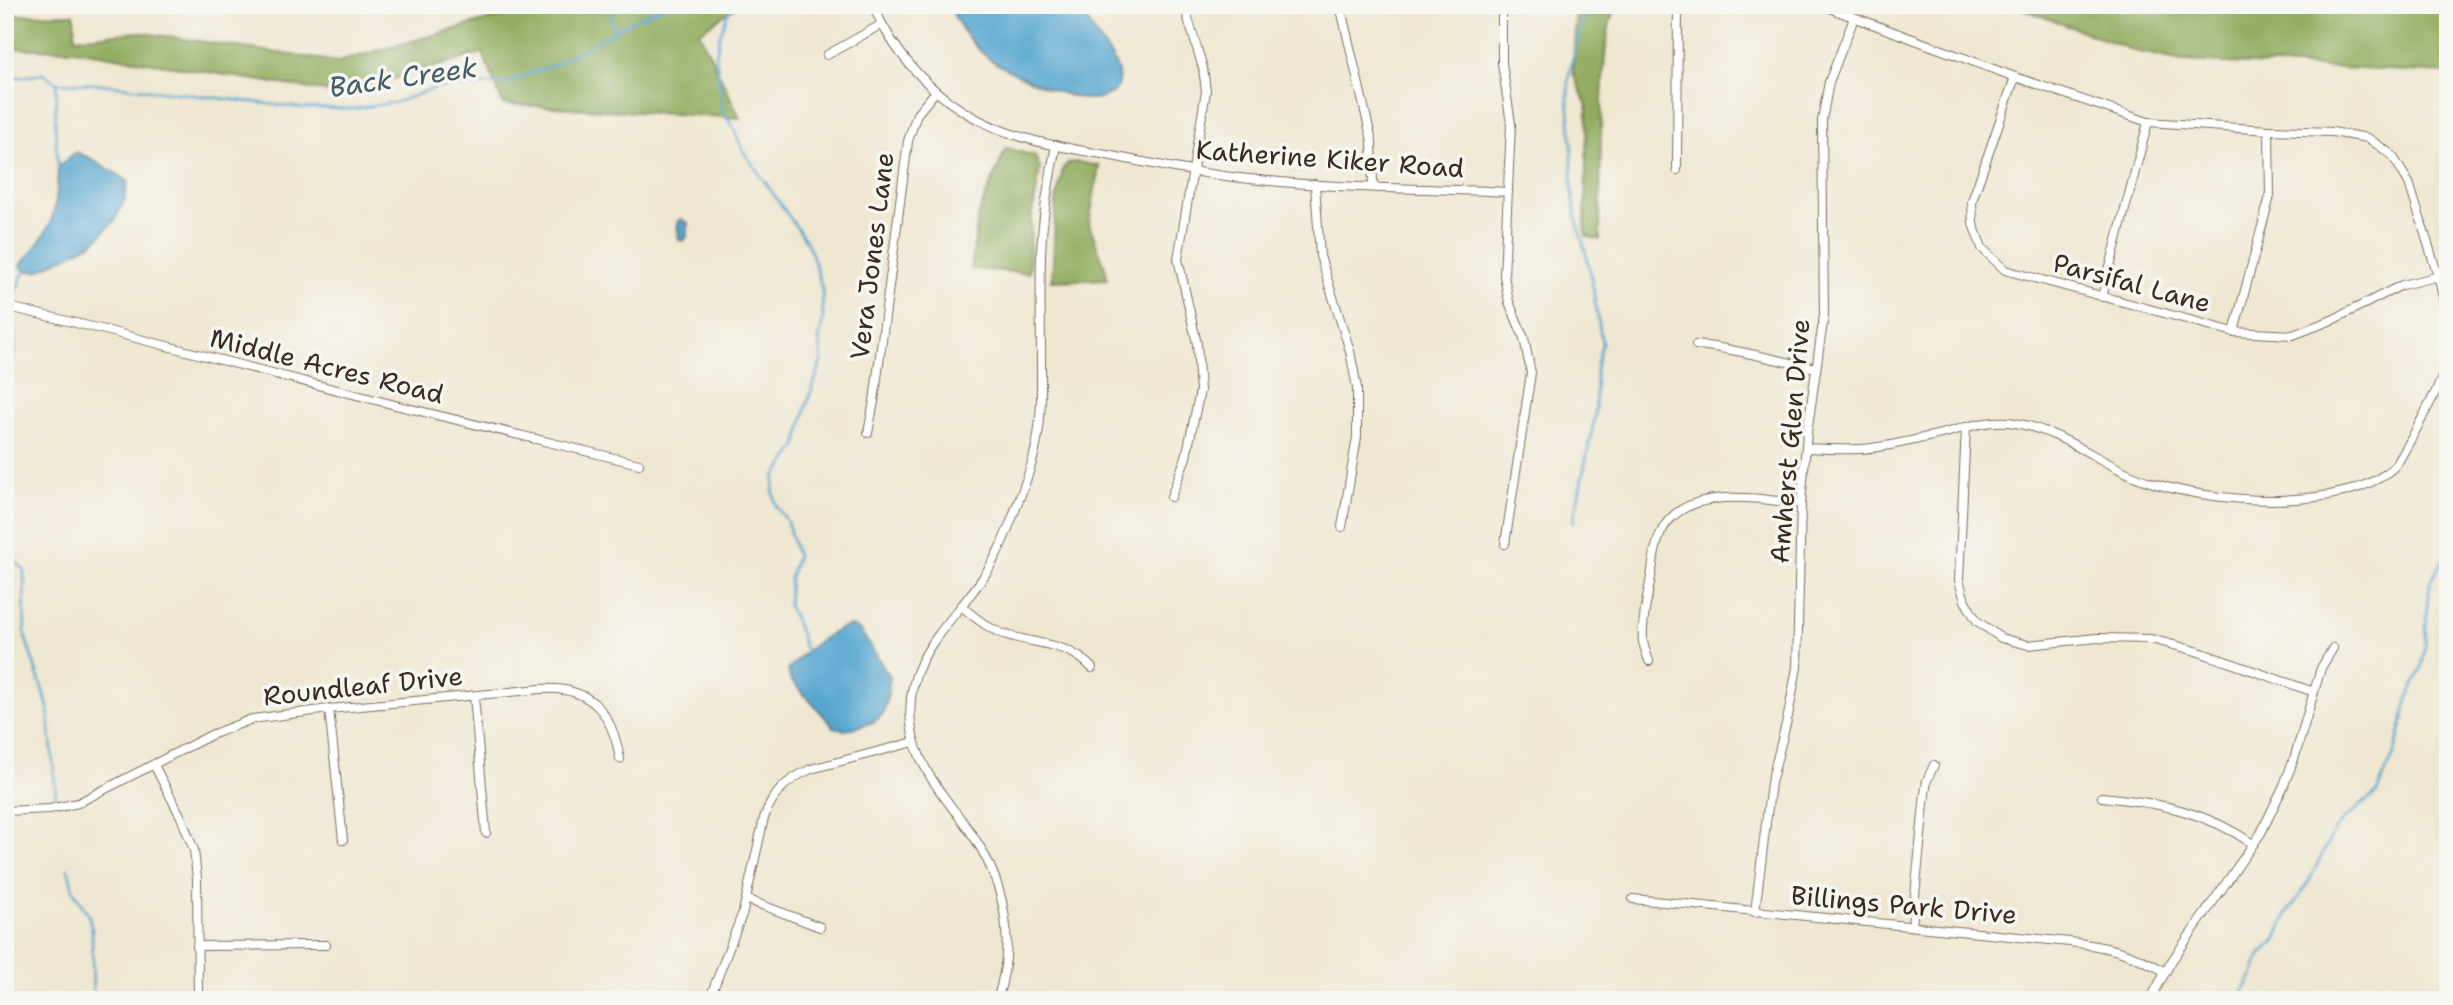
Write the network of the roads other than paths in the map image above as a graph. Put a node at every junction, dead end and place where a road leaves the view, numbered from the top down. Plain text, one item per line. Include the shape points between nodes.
1 (873, 5) edge
2 (1184, 5) edge
3 (1340, 5) edge
4 (1502, 5) edge
5 (1678, 5) edge
6 (1821, 5) edge
7 (1854, 18) junction
8 (882, 24) junction
9 (827, 55) dead end
10 (2015, 77) junction
11 (936, 91) junction
12 (2148, 122) junction
13 (2269, 130) junction
14 (1056, 145) junction
15 (1676, 170) dead end
16 (1192, 171) junction
17 (1315, 184) junction
18 (1373, 186) junction
19 (1508, 192) junction
20 (2443, 275) edge
21 (2102, 297) junction
22 (5, 306) edge
23 (2234, 332) junction
24 (2448, 332) edge
25 (1696, 345) dead end
26 (2448, 346) edge
27 (1816, 368) junction
28 (1966, 427) junction
29 (868, 433) dead end
30 (1806, 448) junction
31 (639, 464) dead end
32 (1171, 498) dead end
33 (1801, 504) junction
34 (1342, 527) dead end
35 (1505, 544) dead end
36 (961, 606) junction
37 (2333, 648) dead end
38 (1649, 661) dead end
39 (1092, 668) dead end
40 (2314, 692) junction
41 (474, 696) junction
42 (330, 709) junction
43 (914, 742) junction
44 (620, 758) dead end
45 (154, 765) junction
46 (1934, 765) dead end
47 (2102, 797) dead end
48 (5, 811) edge
49 (486, 833) dead end
50 (343, 840) dead end
51 (2253, 844) junction
52 (746, 899) junction
53 (1633, 899) dead end
54 (1755, 912) junction
55 (1912, 926) junction
56 (820, 927) dead end
57 (326, 945) dead end
58 (197, 946) junction
59 (2166, 972) junction
60 (198, 1000) edge
61 (709, 1000) edge
62 (997, 1000) edge
63 (2150, 1000) edge

1 - 8 street, Katherine Kiker Road
2 - 16 street via 1206,91
3 - 18 street via 1372,141
4 - 19 street via 1502,63 1511,124
5 - 15 street
6 - 7 street
7 - 10 street
7 - 27 street, Amherst Glen Drive via 1829,82 1822,120 1824,315
8 - 9 street
8 - 11 street, Katherine Kiker Road
10 - 12 street
10 - 21 street, Parsifal Lane via 1972,201 1973,224 1982,248 2005,270
11 - 14 street, Katherine Kiker Road via 1001,131
11 - 29 street, Vera Jones Lane via 918,114 908,141
12 - 13 street
12 - 21 street
13 - 20 street via 2368,138 2392,155 2409,183
13 - 23 street via 2270,196
14 - 16 street, Katherine Kiker Road
14 - 36 street via 1042,239 1041,408 1034,458 1004,540
16 - 17 street, Katherine Kiker Road
16 - 32 street via 1178,259 1197,344 1200,391 1186,457
17 - 18 street, Katherine Kiker Road
17 - 34 street via 1320,256 1357,388 1357,436
18 - 19 street, Katherine Kiker Road
19 - 35 street via 1506,291 1524,338 1531,373
20 - 23 street, Parsifal Lane via 2402,285 2292,335
20 - 24 street
21 - 23 street, Parsifal Lane
22 - 31 street, Middle Acres Road
25 - 27 street
26 - 28 street via 2442,377 2397,464 2372,482 2332,496 2261,500 2186,492 2121,471 2039,428 2012,422
27 - 30 street, Amherst Glen Drive
28 - 30 street via 1862,449
28 - 40 street via 1959,580 1977,621 2001,638 2028,645 2097,638 2151,639
30 - 33 street, Amherst Glen Drive
33 - 38 street via 1710,498 1671,518 1658,538 1649,588 1643,640
33 - 54 street, Amherst Glen Drive via 1797,667 1771,783
36 - 39 street via 993,630 1069,650
36 - 43 street via 932,642 916,673 911,708
37 - 40 street
40 - 51 street via 2284,786
41 - 42 street, Roundleaf Drive
41 - 44 street, Roundleaf Drive via 568,690 597,705 610,722
41 - 49 street
42 - 45 street, Roundleaf Drive via 270,715 236,724
42 - 50 street
43 - 52 street via 811,769 781,787 768,805
43 - 62 street via 925,769 982,848 998,884 1007,942
45 - 48 street, Roundleaf Drive via 78,803
45 - 58 street via 194,850
46 - 55 street via 1924,794
47 - 51 street via 2201,815
51 - 59 street
52 - 56 street
52 - 61 street
53 - 54 street, Billings Park Drive
54 - 55 street, Billings Park Drive
55 - 59 street, Billings Park Drive via 2111,947
57 - 58 street
58 - 60 street
59 - 63 street

